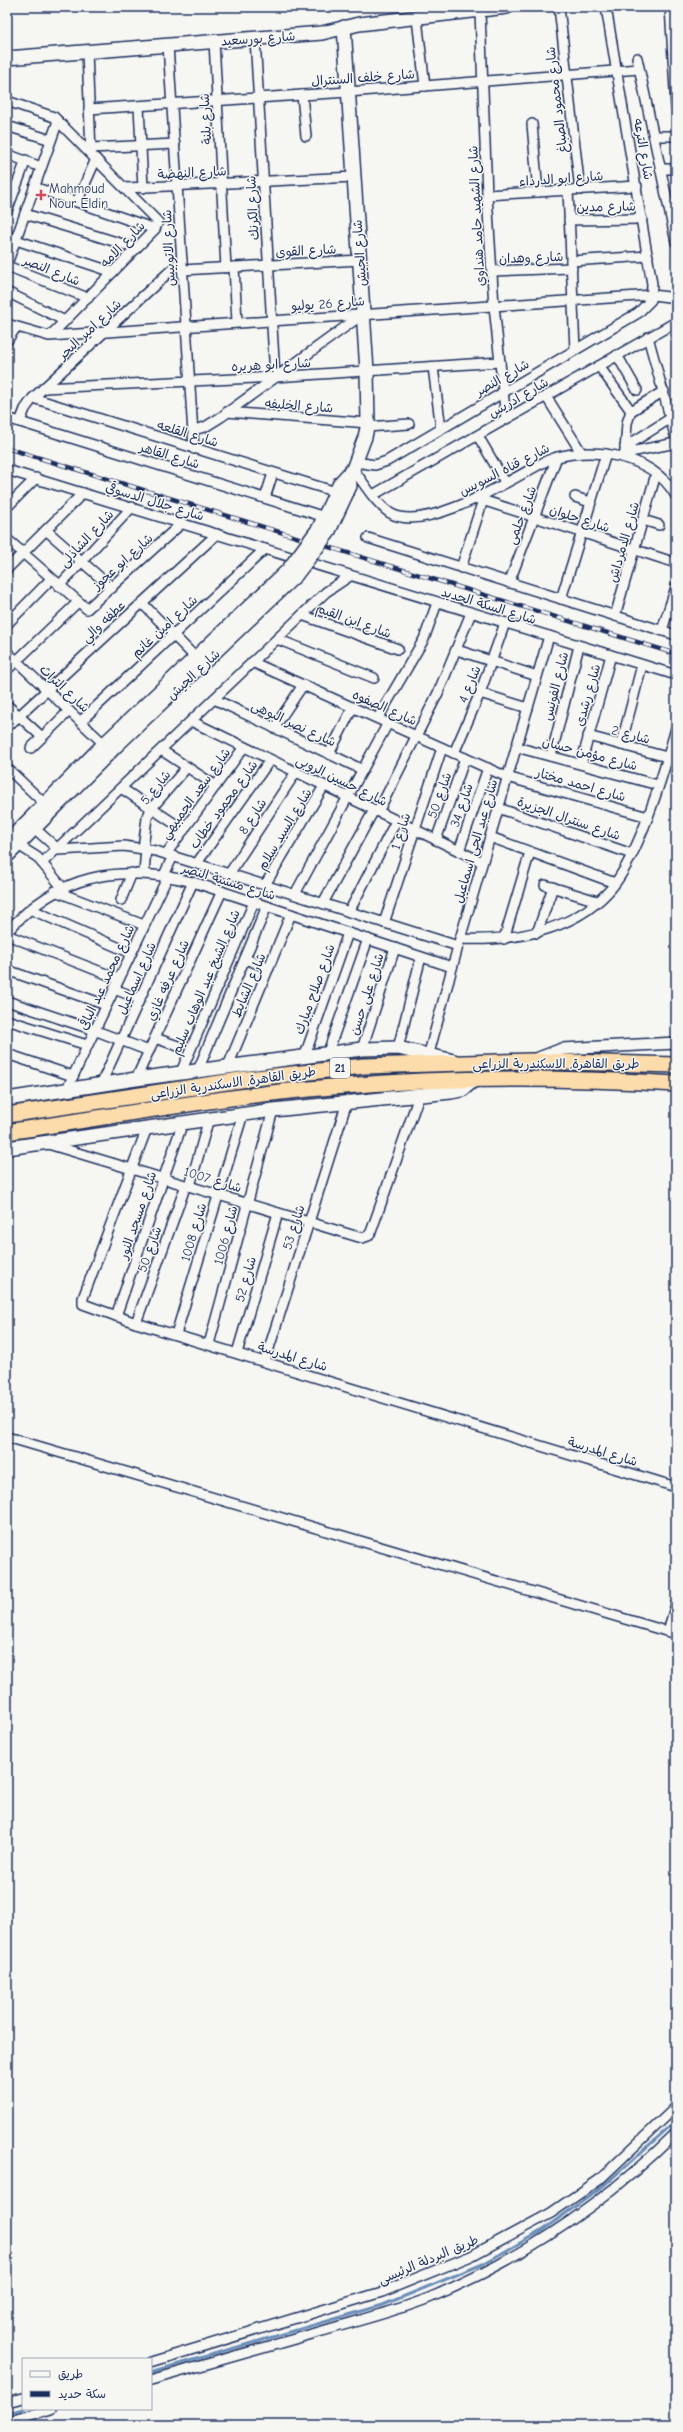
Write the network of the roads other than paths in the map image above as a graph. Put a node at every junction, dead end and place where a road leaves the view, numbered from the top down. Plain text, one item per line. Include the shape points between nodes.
1 (507, 7) edge
2 (559, 7) edge
3 (606, 7) edge
4 (670, 7) edge
5 (452, 10) edge
6 (480, 11) junction
7 (417, 19) junction
8 (344, 27) junction
9 (255, 38) junction
10 (214, 41) junction
11 (168, 45) junction
12 (87, 51) junction
13 (7, 58) edge
14 (637, 58) dead end
15 (638, 69) junction
16 (616, 71) junction
17 (566, 75) junction
18 (484, 81) junction
19 (425, 86) junction
20 (348, 92) junction
21 (675, 92) edge
22 (302, 95) junction
23 (258, 98) junction
24 (7, 101) edge
25 (217, 101) junction
26 (173, 104) junction
27 (139, 106) junction
28 (676, 107) edge
29 (89, 109) junction
30 (58, 121) junction
31 (532, 124) dead end
32 (7, 126) edge
33 (306, 136) dead end
34 (654, 136) junction
35 (676, 136) edge
36 (51, 140) junction
37 (175, 144) junction
38 (141, 145) junction
39 (7, 154) edge
40 (93, 154) junction
41 (26, 160) junction
42 (41, 167) junction
43 (661, 169) junction
44 (676, 169) edge
45 (354, 177) junction
46 (263, 181) junction
47 (221, 184) junction
48 (178, 186) junction
49 (637, 186) junction
50 (34, 187) junction
51 (126, 188) junction
52 (144, 188) junction
53 (568, 190) junction
54 (580, 190) junction
55 (538, 192) junction
56 (487, 195) junction
57 (77, 202) junction
58 (7, 211) edge
59 (25, 214) junction
60 (674, 218) edge
61 (642, 219) junction
62 (569, 220) junction
63 (155, 229) junction
64 (675, 237) edge
65 (11, 238) edge
66 (136, 248) junction
67 (648, 256) junction
68 (182, 260) junction
69 (360, 260) junction
70 (571, 264) junction
71 (7, 265) edge
72 (268, 265) junction
73 (230, 268) junction
74 (182, 270) junction
75 (492, 271) junction
76 (113, 272) junction
77 (7, 292) edge
78 (653, 295) junction
79 (88, 298) junction
80 (676, 298) edge
81 (573, 300) junction
82 (494, 306) junction
83 (363, 314) junction
84 (272, 320) junction
85 (65, 321) junction
86 (237, 322) junction
87 (676, 322) edge
88 (7, 324) edge
89 (186, 326) junction
90 (16, 327) junction
91 (106, 331) junction
92 (51, 335) junction
93 (648, 337) junction
94 (7, 341) edge
95 (575, 350) junction
96 (617, 355) junction
97 (500, 362) junction
98 (599, 366) junction
99 (433, 367) junction
100 (367, 371) junction
101 (275, 377) junction
102 (189, 381) junction
103 (44, 388) junction
104 (637, 390) dead end
105 (664, 391) junction
106 (503, 392) junction
107 (546, 396) junction
108 (33, 398) junction
109 (631, 411) junction
110 (227, 412) junction
111 (7, 418) edge
112 (671, 418) junction
113 (506, 419) junction
114 (20, 422) junction
115 (409, 424) dead end
116 (368, 425) junction
117 (441, 429) junction
118 (193, 430) junction
119 (478, 436) junction
120 (676, 439) edge
121 (676, 443) edge
122 (194, 449) junction
123 (580, 452) junction
124 (625, 453) junction
125 (606, 454) junction
126 (557, 456) junction
127 (353, 468) junction
128 (7, 470) edge
129 (272, 473) junction
130 (656, 474) junction
131 (36, 478) junction
132 (505, 482) junction
133 (336, 492) junction
134 (83, 493) junction
135 (373, 495) junction
136 (676, 496) edge
137 (574, 497) dead end
138 (265, 498) junction
139 (480, 499) junction
140 (590, 502) junction
141 (7, 507) edge
142 (132, 507) junction
143 (534, 517) junction
144 (643, 520) junction
145 (182, 523) junction
146 (659, 525) dead end
147 (324, 526) junction
148 (46, 530) junction
149 (581, 532) junction
150 (217, 534) junction
151 (368, 538) dead end
152 (7, 539) edge
153 (265, 549) junction
154 (634, 549) junction
155 (23, 553) junction
156 (82, 562) junction
157 (676, 563) edge
158 (293, 568) junction
159 (460, 568) junction
160 (7, 570) edge
161 (350, 576) junction
162 (51, 579) junction
163 (509, 583) junction
164 (59, 586) junction
165 (676, 587) edge
166 (112, 588) junction
167 (561, 599) junction
168 (77, 602) junction
169 (142, 602) junction
170 (437, 603) junction
171 (471, 613) junction
172 (302, 614) junction
173 (615, 616) junction
174 (505, 623) junction
175 (7, 624) edge
176 (662, 630) junction
177 (173, 635) junction
178 (676, 635) edge
179 (549, 636) junction
180 (277, 639) junction
181 (579, 646) junction
182 (398, 649) dead end
183 (457, 650) junction
184 (7, 652) edge
185 (611, 655) junction
186 (196, 658) junction
187 (16, 661) junction
188 (252, 662) junction
189 (492, 662) junction
190 (642, 664) junction
191 (7, 670) edge
192 (676, 675) edge
193 (537, 676) junction
194 (374, 678) dead end
195 (303, 685) junction
196 (47, 690) junction
197 (480, 693) junction
198 (214, 699) junction
199 (7, 705) edge
200 (353, 707) junction
201 (528, 708) junction
202 (69, 710) junction
203 (19, 716) junction
204 (378, 718) junction
205 (81, 721) junction
206 (191, 721) junction
207 (388, 723) junction
208 (7, 727) edge
209 (274, 728) junction
210 (676, 731) edge
211 (416, 736) junction
212 (588, 736) junction
213 (42, 737) junction
214 (104, 744) junction
215 (621, 745) junction
216 (244, 747) junction
217 (516, 747) junction
218 (31, 748) dead end
219 (442, 748) junction
220 (161, 750) junction
221 (454, 753) junction
222 (329, 754) junction
223 (551, 756) junction
224 (465, 758) junction
225 (667, 758) junction
226 (270, 760) junction
227 (676, 762) edge
228 (580, 764) junction
229 (7, 768) edge
230 (187, 768) junction
231 (488, 768) junction
232 (363, 770) junction
233 (296, 772) junction
234 (508, 777) junction
235 (658, 785) junction
236 (216, 786) junction
237 (324, 786) junction
238 (121, 788) junction
239 (348, 798) junction
240 (45, 804) junction
241 (498, 808) junction
242 (151, 809) junction
243 (376, 811) junction
244 (648, 817) junction
245 (396, 821) junction
246 (31, 825) junction
247 (414, 829) junction
248 (184, 830) junction
249 (490, 837) junction
250 (11, 838) edge
251 (436, 840) junction
252 (144, 848) junction
253 (57, 849) junction
254 (459, 851) junction
255 (530, 852) junction
256 (632, 854) junction
257 (169, 855) junction
258 (7, 856) edge
259 (482, 862) junction
260 (42, 863) junction
261 (197, 863) junction
262 (132, 873) junction
263 (144, 874) junction
264 (229, 874) junction
265 (166, 876) junction
266 (193, 882) junction
267 (615, 883) junction
268 (265, 885) junction
269 (58, 889) junction
270 (222, 891) junction
271 (295, 894) junction
272 (120, 900) dead end
273 (597, 901) junction
274 (254, 902) junction
275 (323, 903) junction
276 (267, 906) junction
277 (30, 909) junction
278 (349, 912) junction
279 (291, 914) junction
280 (384, 923) junction
281 (144, 925) junction
282 (7, 932) edge
283 (348, 933) junction
284 (537, 933) junction
285 (7, 935) edge
286 (368, 939) junction
287 (504, 939) junction
288 (459, 943) junction
289 (395, 948) junction
290 (131, 953) junction
291 (421, 957) junction
292 (245, 960) junction
293 (452, 967) junction
294 (269, 968) junction
295 (7, 970) edge
296 (119, 979) junction
297 (114, 989) junction
298 (140, 999) junction
299 (7, 1001) edge
300 (106, 1005) junction
301 (7, 1020) edge
302 (94, 1030) junction
303 (155, 1038) junction
304 (121, 1040) junction
305 (676, 1042) edge
306 (88, 1045) junction
307 (178, 1046) dead end
308 (398, 1048) junction
309 (362, 1049) junction
310 (149, 1051) junction
311 (328, 1052) junction
312 (429, 1053) junction
313 (7, 1054) edge
314 (305, 1055) junction
315 (531, 1061) junction
316 (460, 1062) junction
317 (676, 1065) edge
318 (228, 1066) junction
319 (198, 1070) junction
320 (181, 1072) junction
321 (73, 1076) junction
322 (136, 1079) junction
323 (474, 1080) junction
324 (101, 1084) junction
325 (676, 1084) edge
326 (67, 1089) junction
327 (419, 1096) junction
328 (7, 1099) edge
329 (347, 1102) junction
330 (273, 1110) junction
331 (243, 1114) junction
332 (7, 1115) edge
333 (209, 1118) junction
334 (183, 1122) junction
335 (146, 1128) junction
336 (7, 1132) edge
337 (45, 1143) junction
338 (7, 1148) edge
339 (131, 1169) junction
340 (164, 1178) junction
341 (188, 1186) junction
342 (218, 1195) junction
343 (247, 1203) junction
344 (278, 1212) junction
345 (309, 1222) junction
346 (116, 1316) junction
347 (136, 1323) junction
348 (176, 1334) junction
349 (209, 1344) junction
350 (237, 1353) junction
351 (265, 1361) junction
352 (7, 1437) edge
353 (676, 1486) edge
354 (676, 1604) edge
355 (672, 1632) edge
356 (676, 2107) edge
357 (676, 2133) edge
358 (152, 2362) edge
359 (152, 2380) edge
360 (22, 2398) edge
361 (7, 2402) edge
362 (48, 2410) edge
363 (7, 2422) edge

1 - 6 main road, شارع بورسعيد
2 - 17 street, شارع محمود الصباغ
3 - 16 street, شارع الترعه
4 - 21 street
5 - 6 main road, شارع بورسعيد
5 - 7 main road, شارع بورسعيد
6 - 18 street, شارع الشهيد حامد هنداوي
7 - 8 main road, شارع بورسعيد
7 - 19 street
8 - 9 main road, شارع بورسعيد via 322,33
8 - 20 main road, شارع الجيش
9 - 10 main road, شارع بورسعيد
9 - 23 street, شارع الكرنك
10 - 11 main road, شارع بورسعيد
10 - 25 street, شارع بلنة
11 - 12 main road, شارع بورسعيد
11 - 26 street, شارع الاتوبيس
12 - 13 main road, شارع بورسعيد
12 - 29 street
14 - 15 street
15 - 16 street, شارع خلف السنترال
15 - 34 street
16 - 17 street, شارع خلف السنترال
16 - 49 street, شارع الترعه
17 - 18 street, شارع خلف السنترال
17 - 54 street, شارع محمود الصباغ
18 - 19 street, شارع خلف السنترال
18 - 56 street, شارع الشهيد حامد هنداوي
19 - 20 street, شارع خلف السنترال
20 - 22 street, شارع خلف السنترال
20 - 45 main road, شارع الجيش
21 - 28 street
22 - 23 street, شارع خلف السنترال
22 - 33 street
23 - 25 street, شارع خلف السنترال
23 - 46 street, شارع الكرنك
24 - 30 street, شارع الامه via 46,112
25 - 26 street, شارع خلف السنترال
25 - 47 street, شارع بلنة
26 - 27 street, شارع خلف السنترال
26 - 37 street, شارع الاتوبيس
27 - 29 street, شارع خلف السنترال
27 - 38 street
29 - 40 street
30 - 36 street
30 - 40 street, شارع الامه
31 - 55 street
32 - 36 street
34 - 35 street
34 - 43 street
36 - 42 street
37 - 38 street
37 - 48 street, شارع الاتوبيس
38 - 40 street
38 - 52 street
39 - 41 street
40 - 51 street, شارع الامه
40 - 57 street
41 - 42 street
41 - 58 street
42 - 50 street
43 - 44 street
43 - 60 street
45 - 46 street, شارع النهضة
45 - 69 main road, شارع الجيش
46 - 47 street, شارع النهضة
46 - 72 street, شارع الكرنك
47 - 48 street, شارع النهضة
47 - 73 street, شارع بلنة
48 - 52 street, شارع النهضة
48 - 68 street, شارع الاتوبيس
49 - 54 street, شارع ابو الدرداء
49 - 61 street, شارع الترعه
50 - 57 street
50 - 59 street
51 - 52 street, شارع النهضة
51 - 63 street, شارع الامه via 157,219
53 - 54 street, شارع ابو الدرداء
53 - 55 street, شارع ابو الدرداء
53 - 62 street
55 - 56 street, شارع ابو الدرداء
56 - 75 street, شارع الشهيد حامد هنداوي
57 - 63 street
59 - 65 street
59 - 66 street
60 - 64 street
61 - 62 street, شارع مدين
61 - 67 street, شارع الترعه
62 - 70 street
63 - 66 street, شارع الامه
65 - 71 street
65 - 76 street
66 - 76 street, شارع الامه
67 - 70 street, شارع وهدان
67 - 78 street, شارع الترعه
68 - 74 street, شارع الاتوبيس
68 - 91 street, شارع امير البحر
69 - 72 street, شارع القوى
69 - 83 main road, شارع الجيش
70 - 75 street, شارع وهدان
70 - 81 street
71 - 79 street, شارع النصر
72 - 73 street, شارع القوى
72 - 84 street, شارع الكرنك
73 - 74 street, شارع القوى
73 - 86 street, شارع بلنة
74 - 89 street, شارع الاتوبيس
75 - 82 street, شارع الشهيد حامد هنداوي
76 - 79 street, شارع الامه
77 - 85 street
78 - 80 street, شارع 26 يوليو
78 - 81 street, شارع 26 يوليو
78 - 95 street, شارع النصر via 638,313
79 - 85 street, شارع الامه
81 - 82 street, شارع 26 يوليو
81 - 95 street
82 - 83 street, شارع 26 يوليو
82 - 97 street, شارع الشهيد حامد هنداوي
83 - 84 street, شارع 26 يوليو
83 - 100 main road, شارع الجيش
83 - 101 street
84 - 86 street, شارع 26 يوليو
84 - 101 street, شارع الكرنك
85 - 92 street, شارع الامه
86 - 89 street, شارع 26 يوليو
87 - 93 street, شارع ادريس
88 - 90 street, شارع 26 يوليو
89 - 91 street, شارع 26 يوليو
89 - 102 street, شارع الاتوبيس
90 - 92 street, شارع 26 يوليو via 40,335
90 - 94 street
91 - 92 street, شارع 26 يوليو
91 - 103 street, شارع امير البحر
93 - 96 street, شارع ادريس
93 - 105 street
95 - 106 street, شارع النصر
96 - 98 street, شارع ادريس
96 - 104 street
97 - 99 street, شارع ابو هريره
97 - 106 street, شارع الشهيد حامد هنداوي
98 - 107 street, شارع ادريس
98 - 109 street
99 - 100 street, شارع ابو هريره
99 - 117 street
100 - 101 street, شارع ابو هريره
100 - 116 main road, شارع الجيش
101 - 102 street, شارع ابو هريره
101 - 110 street
102 - 103 street, شارع ابو هريره
102 - 118 street, شارع الاتوبيس
103 - 108 street, شارع امير البحر
105 - 109 street
105 - 112 street
106 - 113 street, شارع الشهيد حامد هنداوي
106 - 117 street, شارع النصر
107 - 113 street, شارع ادريس
107 - 123 street
108 - 114 street, شارع امير البحر
108 - 122 street, شارع القلعه
109 - 124 street via 627,419
110 - 116 street, شارع الخليفه
110 - 118 street via 205,427
111 - 114 street, شارع القاهر
112 - 120 street
112 - 124 street
113 - 119 street, شارع ادريس
114 - 138 street, شارع القاهر
115 - 116 street, شارع الخليفه
116 - 127 main road, شارع الجيش
117 - 127 street, شارع النصر via 383,463
118 - 122 street, شارع الاتوبيس
119 - 132 street
119 - 135 street, شارع ادريس
121 - 124 street
122 - 129 street, شارع القلعه
123 - 125 street, شارع قناه السويس
123 - 126 street, شارع قناه السويس
124 - 125 street, شارع قناه السويس
124 - 130 street, شارع قناه السويس
125 - 140 street
126 - 132 street, شارع قناه السويس
126 - 143 street, شارع حلمى
127 - 133 main road, شارع الجيش
127 - 135 street, شارع قناه السويس
127 - 147 main road, شارع الجيش via 350,486
128 - 131 street, شارع جلال الدسوقي
129 - 133 street, شارع القلعه
129 - 138 street
130 - 136 street, شارع قناه السويس
130 - 144 street, شارع الدمرداش
131 - 134 street, شارع جلال الدسوقي
131 - 141 street
132 - 139 street, شارع قناه السويس
133 - 147 main road, شارع الجيش
134 - 142 street, شارع جلال الدسوقي
134 - 148 street
135 - 139 street, شارع قناه السويس via 391,514 402,517 428,516
137 - 140 street
138 - 147 street, شارع القاهر
139 - 143 street, شارع حلوان
139 - 159 street
140 - 149 street
142 - 145 street, شارع جلال الدسوقي
142 - 156 street, شارع الشاذلى
143 - 149 street, شارع حلوان
143 - 163 street, شارع حلمى
144 - 146 street
144 - 154 street, شارع الدمرداش
145 - 150 street, شارع جلال الدسوقي
145 - 166 street, شارع ابو عجوز
147 - 158 main road, شارع الجيش, bridge
148 - 155 street
148 - 156 street
149 - 154 street, شارع حلوان
149 - 167 street
150 - 153 street, شارع جلال الدسوقي
150 - 169 street, عطفه والي
151 - 159 street, شارع السكة الحديد
152 - 155 street
153 - 158 street, شارع جلال الدسوقي
153 - 177 street, شارع امين غانم
154 - 157 street, شارع حلوان
154 - 173 street, شارع الدمرداش
155 - 160 street
155 - 162 street
156 - 164 street, شارع الشاذلى
156 - 166 street
158 - 161 street, شارع السكة الحديد
158 - 186 main road, شارع الجيش
158 - 246 main road, شارع الجيش via 115,747
159 - 163 street, شارع السكة الحديد
161 - 170 street, شارع السكة الحديد
161 - 172 street via 333,586
162 - 164 street
162 - 175 street
163 - 167 street, شارع السكة الحديد
164 - 168 street
165 - 176 street
166 - 168 street, شارع ابو عجوز via 88,609
167 - 173 street, شارع السكة الحديد
168 - 187 street
169 - 177 street
169 - 196 street, عطفه والي
170 - 171 street, شارع السكة الحديد
170 - 204 street via 424,639
171 - 174 street, شارع السكة الحديد
171 - 183 street
172 - 180 street
172 - 182 street, شارع ابن القيم
173 - 176 street, شارع السكة الحديد
174 - 179 street, شارع السكة الحديد
174 - 189 street, شارع 4
176 - 178 street, شارع السكة الحديد
177 - 186 street
177 - 205 street, شارع امين غانم
179 - 181 street, شارع السكة الحديد
179 - 193 street, شارع عبد الحى اسماعيل
180 - 188 street
180 - 194 street
181 - 185 street, شارع السكة الحديد
181 - 223 street, شارع الفونس
183 - 189 street
183 - 211 street
184 - 187 street, شارع التراث
185 - 190 street, شارع السكة الحديد
185 - 212 street, شارع رشدى
186 - 214 main road, شارع الجيش
187 - 191 street
187 - 196 street, شارع التراث
188 - 195 street, شارع الصفوه
188 - 198 street
189 - 193 street
189 - 197 street, شارع 4
190 - 192 street, شارع السكة الحديد
190 - 215 street
193 - 201 street, شارع عبد الحى اسماعيل
195 - 200 street, شارع الصفوه
195 - 209 street
196 - 202 street, شارع التراث
196 - 203 street, عطفه والي
197 - 201 street
197 - 221 street, شارع 4
198 - 206 street
198 - 209 street, شارع نصر البوهى
199 - 203 street
200 - 204 street, شارع الصفوه
200 - 222 street
201 - 217 street, شارع عبد الحى اسماعيل
202 - 205 street, شارع التراث
202 - 213 street
203 - 208 street, عطفه والي
203 - 213 street
204 - 207 street, شارع الصفوه
205 - 214 street, شارع التراث
206 - 216 street, شارع حسين الروبى
206 - 220 street
207 - 211 street, شارع الصفوه
207 - 232 street
209 - 222 street, شارع نصر البوهى
210 - 225 street, شارع منشية النصر
211 - 219 street, شارع الصفوه
211 - 243 street
212 - 215 street, شارع 2
212 - 228 street, شارع رشدى
213 - 218 street
214 - 240 main road, شارع الجيش
215 - 225 street, شارع 2
216 - 226 street, شارع حسين الروبى
216 - 236 street, شارع سعد الجمبيهي
217 - 223 street, شارع مؤمن حسان
217 - 234 street, شارع عبد الحى اسماعيل
219 - 221 street, شارع الصفوه
219 - 247 street, شارع 1
220 - 230 street
220 - 238 street
221 - 224 street, شارع الصفوه
222 - 232 street, شارع نصر البوهى
223 - 228 street, شارع مؤمن حسان
224 - 231 street, شارع الصفوه
224 - 251 street, شارع 50
225 - 227 street, شارع 2
225 - 235 street, شارع منشية النصر
226 - 233 street, شارع حسين الروبى
226 - 261 street, شارع محمود خطاب
228 - 235 street, شارع مؤمن حسان
229 - 240 street
230 - 236 street
230 - 242 street, شارع 5
231 - 234 street, شارع الصفوه
231 - 254 street, شارع 34
232 - 239 street
233 - 237 street, شارع حسين الروبى
233 - 264 street, شارع 8
234 - 241 street, شارع عبد الحى اسماعيل
234 - 244 street, شارع احمد مختار
235 - 244 street, شارع منشية النصر
236 - 248 street, شارع سعد الجمبيهي
237 - 239 street, شارع حسين الروبى
237 - 268 street, شارع السيد سلام
238 - 242 street
238 - 253 street
239 - 243 street, شارع حسين الروبى
239 - 271 street
240 - 246 main road, شارع الجيش
241 - 249 street, شارع عبد الحى اسماعيل
241 - 256 street, شارع سنترال الجزيرة
242 - 248 street
242 - 252 street, شارع 5 via 147,818
243 - 245 street, شارع حسين الروبى
243 - 275 street
244 - 256 street, شارع منشية النصر
245 - 247 street, شارع حسين الروبى
245 - 278 street
246 - 250 main road, شارع الجيش
246 - 253 street
247 - 251 street, شارع حسين الروبى
247 - 280 street, شارع 1
248 - 257 street, شارع سعد الجمبيهي
249 - 255 street
249 - 259 street, شارع عبد الحى اسماعيل
250 - 258 main road, شارع الجيش
250 - 260 street
251 - 254 street, شارع حسين الروبى
252 - 253 street, شارع منشية النصر via 124,846
252 - 257 street, شارع منشية النصر
252 - 263 street, شارع 5
253 - 260 street
254 - 259 street, شارع حسين الروبى
255 - 267 street
255 - 287 street
256 - 267 street, شارع منشية النصر
257 - 261 street, شارع منشية النصر
257 - 265 street, شارع سعد الجمبيهي
259 - 288 street, شارع عبد الحى اسماعيل
260 - 269 street
261 - 264 street, شارع منشية النصر
262 - 263 street, شارع منشية النصر
262 - 269 street, شارع منشية النصر via 99,876
262 - 272 street
263 - 265 street, شارع منشية النصر
264 - 268 street, شارع منشية النصر
265 - 266 street, شارع منشية النصر
265 - 281 street, شارع محمد عبد الباقى
266 - 270 street, شارع منشية النصر
266 - 298 street, شارع اسماعيل
267 - 273 street, شارع منشية النصر
268 - 271 street, شارع منشية النصر
269 - 277 street, شارع منشية النصر
269 - 281 street
270 - 274 street, شارع منشية النصر
270 - 303 street, شارع عرفه غازي
271 - 275 street, شارع منشية النصر
273 - 284 street, شارع منشية النصر via 571,918
273 - 284 street via 549,886
274 - 276 street, شارع منشية النصر
274 - 320 street, شارع الشيخ عبد الوهاب سليم
275 - 278 street, شارع منشية النصر
276 - 279 street, شارع منشية النصر
276 - 292 street
277 - 282 street, شارع منشية النصر
277 - 290 street
278 - 280 street, شارع منشية النصر
279 - 283 street, شارع منشية النصر
279 - 294 street, شارع الشايط
280 - 288 street, شارع منشية النصر
281 - 290 street, شارع محمد عبد الباقى
283 - 286 street, شارع منشية النصر
283 - 314 street, شارع صلاح مبارك
284 - 287 street, شارع منشية النصر
285 - 296 street
286 - 289 street, شارع منشية النصر
286 - 311 street
287 - 288 street, شارع منشية النصر
288 - 293 street, شارع عبد الحى اسماعيل
289 - 291 street, شارع منشية النصر
289 - 309 street, شارع على حسن
290 - 296 street, شارع محمد عبد الباقى
291 - 293 street, شارع منشية النصر
291 - 308 street
292 - 294 street
292 - 319 street
293 - 312 street, شارع عبد الحى اسماعيل
294 - 318 street, شارع الشايط
295 - 300 street
296 - 297 street, شارع محمد عبد الباقى
297 - 298 street
297 - 300 street, شارع محمد عبد الباقى
298 - 304 street, شارع اسماعيل
299 - 302 street
300 - 302 street, شارع محمد عبد الباقى
301 - 306 street
302 - 304 street
302 - 306 street, شارع محمد عبد الباقى
303 - 307 street
303 - 310 street, شارع عرفه غازي
304 - 310 street
304 - 324 street, شارع اسماعيل
305 - 315 street via 562,1049
306 - 321 street, شارع محمد عبد الباقى
308 - 309 main road
308 - 312 main road
309 - 311 main road
310 - 322 street, شارع عرفه غازي
311 - 314 main road
312 - 316 main road
313 - 321 street
314 - 318 main road
315 - 316 highway, طريق القاهرة, الاسكندرية الزراعى / 21
315 - 317 highway, طريق القاهرة, الاسكندرية الزراعى / 21
316 - 332 highway, طريق القاهرة, الاسكندرية الزراعى / 21 via 312,1071
318 - 319 main road
319 - 320 main road
320 - 322 main road
321 - 326 street, شارع محمد عبد الباقى
322 - 324 main road
323 - 325 highway, طريق القاهرة, الاسكندرية الزراعى / 21 via 578,1080
323 - 327 main road via 456,1092
323 - 336 highway, طريق القاهرة, الاسكندرية الزراعى / 21 via 330,1087
324 - 326 main road
326 - 328 main road
327 - 329 main road
327 - 345 street, شارع 1007 via 371,1232 362,1238
329 - 330 main road
329 - 345 street, شارع 53
330 - 331 main road
330 - 343 street, شارع 1006
331 - 333 main road
331 - 342 street, شارع 1008
333 - 334 main road
333 - 341 street, شارع 50
334 - 335 main road
334 - 340 street, شارع مسجد النور
335 - 337 main road
335 - 339 street, شارع المدرسة
337 - 338 main road
337 - 339 street, شارع 1007
339 - 340 street, شارع 1007
339 - 346 street, شارع المدرسة via 82,1301 83,1304
340 - 341 street, شارع 1007
340 - 346 street, شارع مسجد النور
341 - 342 street, شارع 1007
341 - 347 street, شارع 50
342 - 343 street, شارع 1007
342 - 348 street, شارع 1008
343 - 344 street, شارع 1007
343 - 349 street, شارع 1006
344 - 345 street, شارع 1007
344 - 350 street, شارع 52
345 - 351 street, شارع 53
346 - 347 street, شارع المدرسة
347 - 348 street, شارع المدرسة
348 - 349 street, شارع المدرسة
349 - 350 street, شارع المدرسة
350 - 351 street, شارع المدرسة
351 - 353 street, شارع المدرسة
352 - 355 street
354 - 355 street
356 - 358 street, طريق البردلة الرئيسى via 599,2180 550,2213 471,2256 382,2292
357 - 359 street via 625,2181 571,2222 529,2248 458,2285 396,2309
360 - 361 street
362 - 363 street

